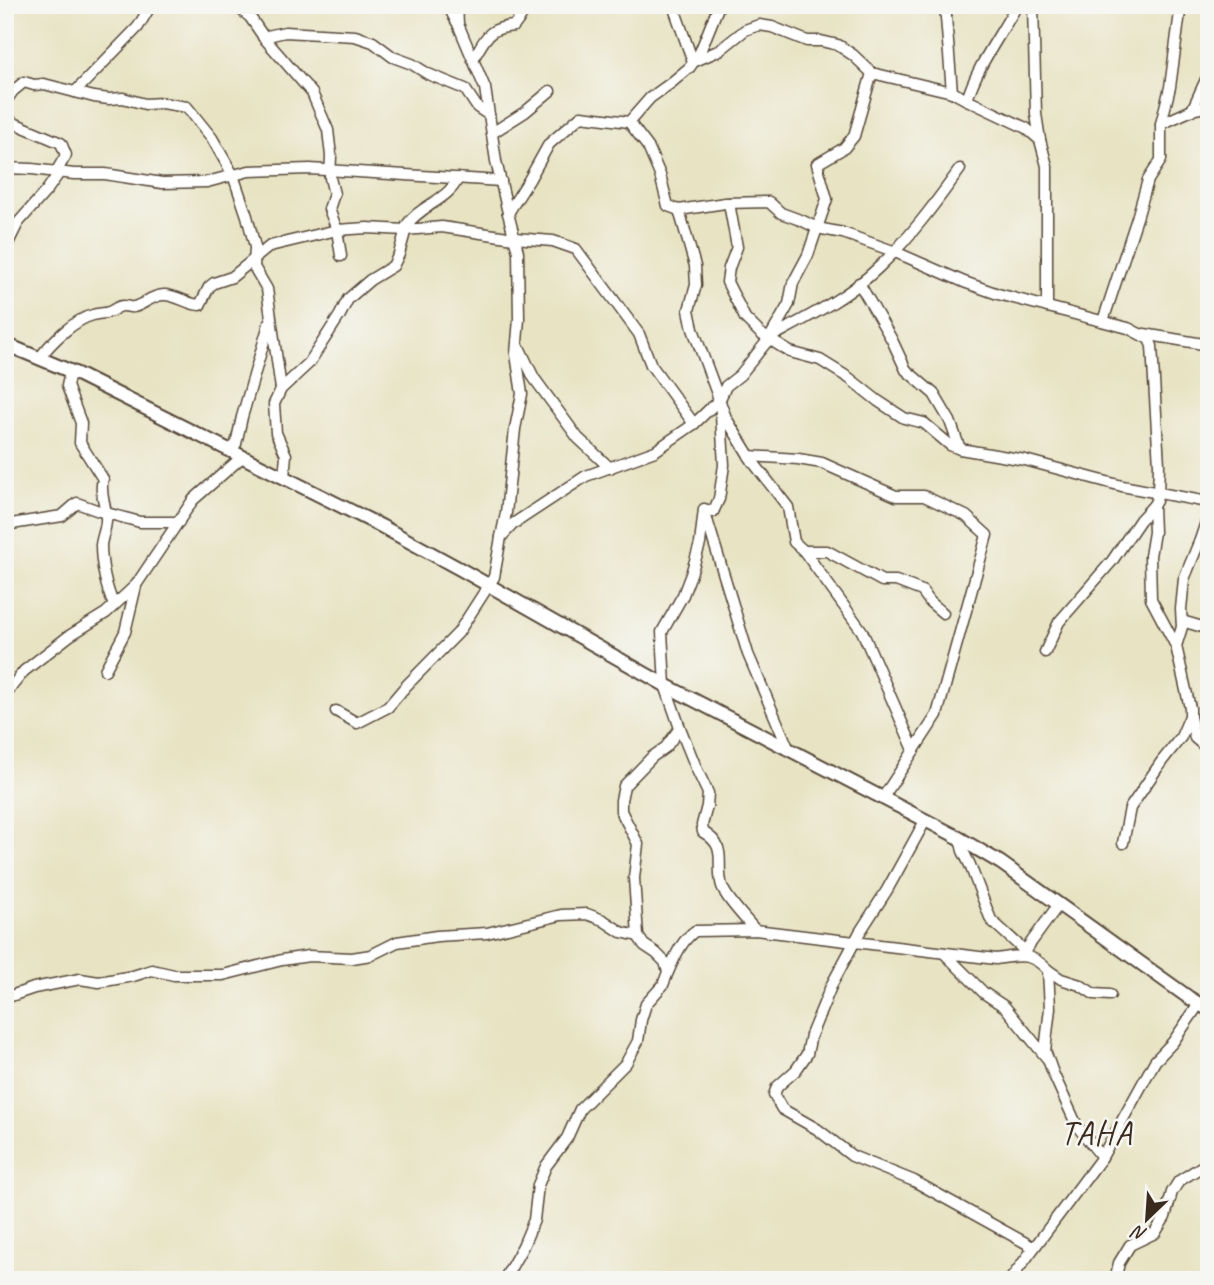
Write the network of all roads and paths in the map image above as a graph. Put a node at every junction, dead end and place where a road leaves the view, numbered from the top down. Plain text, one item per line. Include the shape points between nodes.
1 (150, 5) edge
2 (448, 5) edge
3 (457, 5) edge
4 (526, 5) edge
5 (673, 5) edge
6 (719, 5) edge
7 (945, 5) edge
8 (1017, 5) edge
9 (1033, 5) edge
10 (1181, 5) edge
11 (238, 7) edge
12 (458, 24) junction
13 (263, 37) junction
14 (473, 59) junction
15 (693, 62) junction
16 (872, 73) junction
17 (1209, 73) edge
18 (550, 91) dead end
19 (75, 92) junction
20 (952, 92) junction
21 (967, 100) junction
22 (5, 102) edge
23 (1209, 106) edge
24 (1192, 110) junction
25 (489, 115) junction
26 (5, 117) edge
27 (629, 122) junction
28 (1161, 124) junction
29 (492, 133) junction
30 (1040, 140) junction
31 (5, 167) edge
32 (960, 169) dead end
33 (331, 171) junction
34 (59, 173) junction
35 (233, 175) junction
36 (458, 178) junction
37 (501, 181) junction
38 (729, 203) junction
39 (679, 210) junction
40 (508, 213) junction
41 (817, 228) junction
42 (337, 230) junction
43 (405, 230) junction
44 (514, 238) junction
45 (5, 249) edge
46 (893, 251) junction
47 (341, 256) dead end
48 (254, 260) junction
49 (859, 283) junction
50 (1046, 307) junction
51 (271, 317) junction
52 (1103, 321) junction
53 (1142, 334) junction
54 (769, 339) junction
55 (517, 343) junction
56 (5, 344) edge
57 (1209, 345) edge
58 (39, 359) junction
59 (71, 372) junction
60 (281, 388) junction
61 (720, 399) junction
62 (694, 424) junction
63 (960, 449) junction
64 (236, 454) junction
65 (749, 456) junction
66 (610, 468) junction
67 (284, 477) junction
68 (1158, 492) junction
69 (1209, 504) edge
70 (1153, 506) junction
71 (704, 509) junction
72 (106, 513) junction
73 (1209, 513) edge
74 (179, 522) junction
75 (5, 525) edge
76 (501, 537) junction
77 (804, 551) junction
78 (136, 585) junction
79 (489, 585) junction
80 (114, 606) junction
81 (943, 613) dead end
82 (1182, 621) junction
83 (1209, 629) edge
84 (1176, 646) junction
85 (1045, 652) dead end
86 (105, 670) dead end
87 (665, 685) junction
88 (5, 695) edge
89 (336, 712) dead end
90 (1190, 716) junction
91 (680, 728) junction
92 (789, 750) junction
93 (914, 750) junction
94 (1209, 750) edge
95 (882, 799) junction
96 (925, 821) junction
97 (960, 839) junction
98 (1123, 843) dead end
99 (1059, 904) junction
100 (755, 930) junction
101 (638, 936) junction
102 (853, 943) junction
103 (945, 953) junction
104 (1023, 953) junction
105 (1048, 970) junction
106 (668, 972) junction
107 (1110, 995) dead end
108 (5, 998) edge
109 (1204, 1007) edge
110 (1048, 1059) junction
111 (1102, 1157) junction
112 (1209, 1162) edge
113 (1033, 1247) junction
114 (504, 1280) edge
115 (1010, 1280) edge
116 (1115, 1280) edge

1 - 19 street via 138,27
2 - 12 street
3 - 12 street
4 - 14 street via 514,26 499,27 487,35
5 - 15 street
6 - 15 street
7 - 20 street
8 - 21 street via 979,69
9 - 30 street
10 - 28 street
11 - 13 street
12 - 14 street
13 - 25 street via 285,32 355,36 373,42 393,57 466,89 477,107
13 - 33 street via 312,93 328,130
14 - 25 street via 485,88
15 - 16 street via 759,25 807,41 838,45
15 - 27 street
16 - 20 street
16 - 41 street via 854,135 844,148 817,164 827,199
17 - 24 street
18 - 29 street
19 - 22 street via 24,82
19 - 35 street via 187,107
20 - 21 street
21 - 30 street via 1026,128
23 - 24 street
24 - 28 street
25 - 29 street
26 - 34 street via 61,143 66,155
27 - 39 street via 649,147 668,206
27 - 40 street via 581,116 549,144
28 - 52 street via 1161,160 1148,180
29 - 37 street
30 - 50 street via 1047,166
31 - 34 street
32 - 46 street
33 - 35 street via 263,170
33 - 36 street
33 - 42 street via 334,194 329,209
34 - 35 street via 162,183
34 - 45 street via 18,223
35 - 48 street via 253,237
36 - 37 street
36 - 43 street via 410,220
37 - 40 street
38 - 39 street
38 - 41 street via 769,202 781,213
38 - 54 street via 737,247 727,282 745,318
39 - 61 street via 695,266 696,285 689,310 693,329
40 - 44 street
41 - 46 street
41 - 54 street via 786,310
42 - 43 street
42 - 47 street
42 - 48 street via 270,246
43 - 44 street via 442,227
43 - 60 street via 393,265 348,299 309,363
44 - 55 street via 518,252
44 - 62 street via 554,241 574,248 639,334 650,365
46 - 49 street
46 - 50 street via 964,282
48 - 51 street via 267,289
48 - 58 street via 209,287 200,305 161,295 79,320
49 - 54 street
49 - 63 street via 906,370 934,394
50 - 52 street
51 - 60 street
51 - 64 street
52 - 53 street
53 - 57 street
53 - 68 street via 1152,346
54 - 61 street via 726,386
54 - 63 street via 790,352 820,360 904,418 924,423
55 - 66 street via 534,378 578,438
55 - 76 street via 522,394
56 - 58 street
58 - 59 street
59 - 64 street
59 - 72 street via 67,386 81,423 80,443 103,479 100,488
60 - 67 street via 274,404 276,433 286,455
61 - 62 street
61 - 65 street
61 - 71 street via 724,465 719,499 713,512
62 - 66 street via 655,451
63 - 68 street
64 - 67 street
64 - 74 street
65 - 77 street via 788,507 794,542
65 - 93 street via 822,463 896,496 924,496 967,516 987,535 937,715
66 - 76 street via 586,476 547,500
67 - 79 street
68 - 69 street
68 - 70 street
70 - 84 street via 1150,599
70 - 85 street via 1059,622
71 - 87 street via 691,574 662,632
71 - 92 street via 748,654
72 - 74 street via 140,522
72 - 75 street via 77,503 62,516
72 - 80 street via 102,560
73 - 82 street via 1184,579
74 - 78 street
76 - 79 street
77 - 81 street via 827,551 882,581 897,581 922,591
77 - 93 street via 862,631
78 - 80 street
78 - 86 street via 125,632
79 - 87 street
79 - 89 street via 458,633 388,707 357,723
80 - 88 street via 24,671
82 - 83 street
82 - 84 street
84 - 90 street
87 - 91 street
87 - 92 street
90 - 94 street via 1195,738
90 - 98 street via 1181,737 1130,808
91 - 100 street via 708,793 702,825 719,849 722,886
91 - 101 street via 624,786 621,800 621,811 638,844 634,878
92 - 95 street
93 - 95 street
95 - 96 street
96 - 97 street
96 - 102 street
97 - 99 street
97 - 104 street via 991,920
99 - 104 street
99 - 109 street
100 - 102 street
100 - 106 street via 695,932 688,936
101 - 106 street via 665,962
101 - 108 street via 587,914 561,915 487,933 397,942 371,955 352,958 309,956 223,975 152,970 99,982 80,979
102 - 103 street
102 - 113 street via 832,984 807,1054 774,1095 782,1109 852,1156 914,1181
103 - 104 street via 996,959
103 - 110 street via 984,993 1005,1007
104 - 105 street
105 - 107 street via 1094,994
105 - 110 street
106 - 114 street via 646,1004 638,1041 625,1063 580,1109 567,1139 546,1166 538,1185 534,1220
109 - 111 street via 1156,1061
110 - 111 street via 1077,1126
111 - 113 street
112 - 116 street via 1179,1181 1155,1233 1130,1245
113 - 115 street

